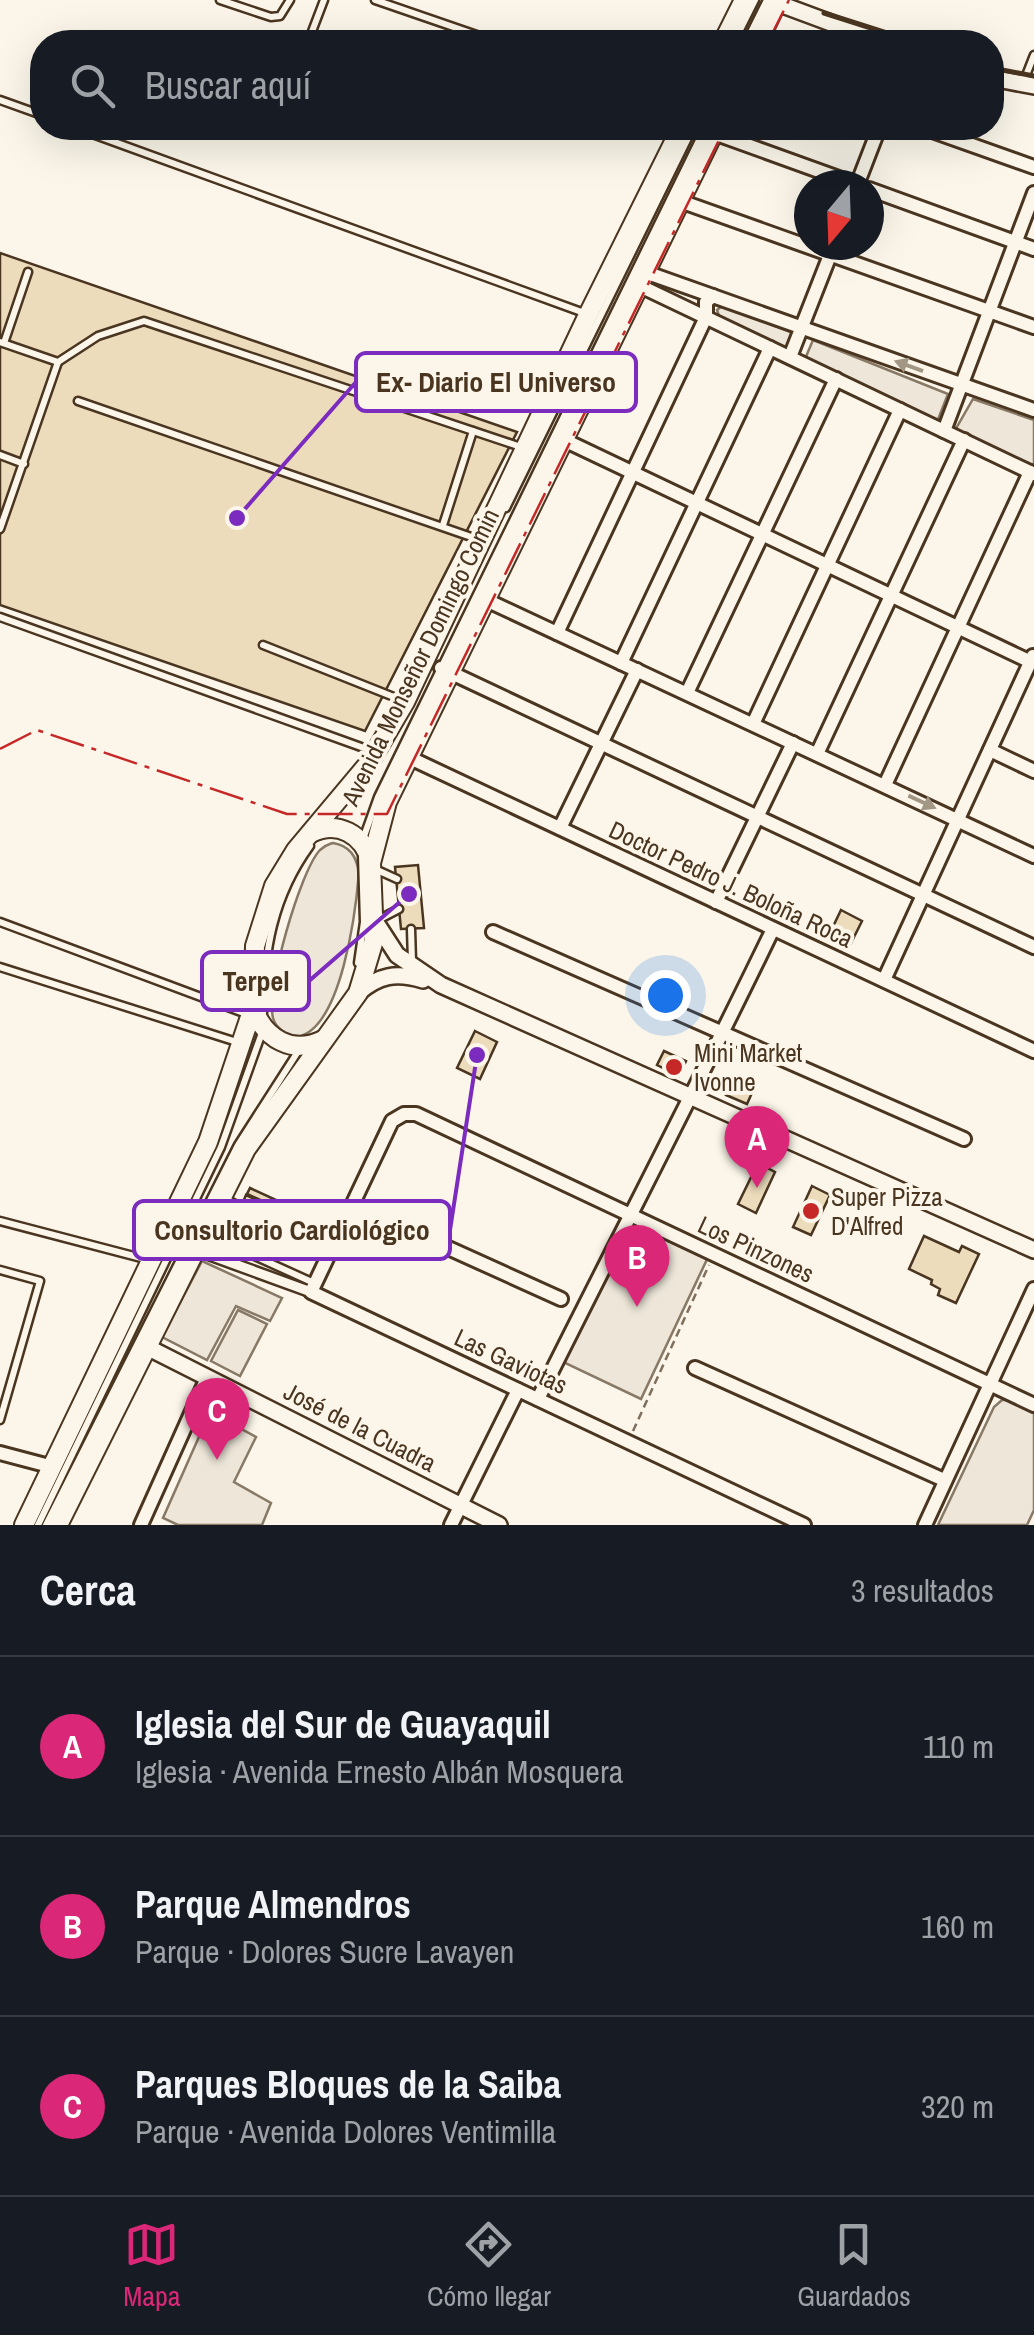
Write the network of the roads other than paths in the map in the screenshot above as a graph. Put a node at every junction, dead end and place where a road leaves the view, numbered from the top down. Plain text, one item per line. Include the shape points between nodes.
1 (220, 0) edge
2 (290, 0) edge
3 (324, 0) edge
4 (375, 0) edge
5 (744, 0) edge
6 (755, 0) edge
7 (774, 1) edge
8 (313, 30) edge
9 (462, 30) edge
10 (729, 30) edge
11 (740, 30) edge
12 (754, 30) edge
13 (763, 30) edge
14 (850, 30) edge
15 (1034, 55) edge
16 (1028, 85) edge
17 (0, 100) edge
18 (30, 111) edge
19 (109, 140) edge
20 (676, 140) edge
21 (687, 140) edge
22 (707, 140) edge
23 (707, 140) edge
24 (740, 140) edge
25 (874, 140) edge
26 (959, 140) edge
27 (1034, 166) edge
28 (818, 170) edge
29 (863, 170) edge
30 (1034, 193) edge
31 (884, 194) edge
32 (680, 201) junction
33 (794, 238) edge
34 (1016, 242) junction
35 (1034, 248) edge
36 (828, 260) edge
37 (857, 260) edge
38 (28, 272) dead end
39 (641, 278) junction
40 (713, 296) junction
41 (989, 312) junction
42 (588, 315) junction
43 (706, 317) junction
44 (802, 328) junction
45 (1034, 328) edge
46 (2, 343) edge
47 (770, 348) junction
48 (790, 358) junction
49 (58, 362) junction
50 (836, 380) junction
51 (962, 384) junction
52 (78, 401) dead end
53 (900, 410) junction
54 (1034, 410) edge
55 (473, 430) junction
56 (944, 431) junction
57 (562, 438) junction
58 (964, 440) junction
59 (524, 448) junction
60 (0, 455) edge
61 (24, 464) junction
62 (634, 473) junction
63 (1032, 473) edge
64 (698, 503) junction
65 (443, 525) junction
66 (0, 529) edge
67 (762, 534) junction
68 (481, 540) junction
69 (828, 565) junction
70 (892, 596) junction
71 (484, 599) junction
72 (0, 617) edge
73 (956, 626) junction
74 (557, 633) junction
75 (263, 645) dead end
76 (1032, 658) edge
77 (622, 663) junction
78 (445, 670) junction
79 (637, 670) junction
80 (1029, 679) edge
81 (687, 694) junction
82 (405, 702) junction
83 (753, 724) junction
84 (794, 742) junction
85 (601, 744) junction
86 (990, 750) junction
87 (376, 752) junction
88 (818, 754) junction
89 (408, 757) junction
90 (1034, 771) edge
91 (885, 785) junction
92 (758, 817) junction
93 (958, 819) junction
94 (560, 828) junction
95 (316, 831) junction
96 (362, 842) junction
97 (1034, 856) edge
98 (371, 865) junction
99 (397, 879) dead end
100 (923, 895) junction
101 (716, 902) junction
102 (399, 909) dead end
103 (375, 921) junction
104 (0, 922) edge
105 (411, 928) dead end
106 (773, 928) junction
107 (493, 932) dead end
108 (1034, 947) edge
109 (0, 967) edge
110 (413, 968) junction
111 (884, 980) junction
112 (440, 985) junction
113 (358, 993) junction
114 (255, 1018) junction
115 (722, 1035) junction
116 (323, 1040) junction
117 (241, 1043) junction
118 (302, 1046) junction
119 (1034, 1051) edge
120 (692, 1098) junction
121 (964, 1139) dead end
122 (222, 1197) junction
123 (353, 1205) junction
124 (241, 1207) dead end
125 (629, 1214) junction
126 (266, 1218) dead end
127 (0, 1221) edge
128 (199, 1241) junction
129 (1034, 1250) edge
130 (263, 1259) junction
131 (153, 1261) junction
132 (0, 1270) edge
133 (313, 1288) junction
134 (1034, 1289) edge
135 (562, 1299) dead end
136 (144, 1346) junction
137 (695, 1368) dead end
138 (208, 1378) junction
139 (989, 1384) junction
140 (518, 1390) junction
141 (3, 1399) edge
142 (538, 1399) junction
143 (1034, 1405) edge
144 (0, 1420) edge
145 (0, 1453) edge
146 (52, 1467) junction
147 (944, 1480) junction
148 (461, 1506) junction
149 (24, 1525) edge
150 (38, 1525) edge
151 (46, 1525) edge
152 (58, 1525) edge
153 (142, 1525) edge
154 (451, 1525) edge
155 (499, 1525) edge
156 (804, 1525) edge
157 (924, 1525) edge

1 - 2 lane via 271,17 280,16
3 - 8 lane
4 - 9 lane
5 - 10 main road
6 - 11 lane
7 - 12 lane
7 - 13 main road
7 - 14 street
15 - 16 lane
17 - 18 lane
19 - 42 lane
20 - 42 main road, Avenida Monseñor Domingo Comin
21 - 95 lane, Avenida Monseñor Domingo Comin via 396,732 371,772
22 - 32 main road, Avenida Monseñor Domingo Comin
23 - 78 lane, Avenida Monseñor Domingo Comin
24 - 28 street
25 - 29 street
26 - 27 street
30 - 34 street
31 - 34 street
32 - 33 street
32 - 39 main road, Avenida Monseñor Domingo Comin
34 - 35 street
34 - 41 street
36 - 44 street
37 - 41 street
38 - 46 lane
39 - 40 street
39 - 43 street
39 - 57 main road, Avenida Monseñor Domingo Comin
40 - 43 street
40 - 44 street
41 - 45 street
41 - 51 street
42 - 59 main road, Avenida Monseñor Domingo Comin
43 - 47 street
43 - 62 street
44 - 48 street
51 -> 44 street
46 - 49 lane
47 - 48 street
47 - 64 street
48 - 50 street
49 - 55 lane via 98,336 144,322
49 - 61 lane
50 - 53 street
50 - 67 street
51 - 54 street
51 - 56 street
52 - 65 lane
53 - 56 street
53 - 69 street
55 - 59 lane
55 - 65 lane
56 - 58 street
57 - 62 street
57 - 71 main road, Avenida Monseñor Domingo Comin
58 - 63 street
58 - 70 street
59 - 68 main road, Avenida Monseñor Domingo Comin
60 - 61 lane
61 - 66 lane
62 - 64 street
62 - 74 street
63 - 73 street
64 - 67 street
64 - 77 street
65 - 68 lane
67 - 69 street
67 - 81 street
68 - 82 main road, Avenida Monseñor Domingo Comin
69 - 70 street
69 - 83 street
70 - 73 street
70 - 88 street
71 - 74 street
71 - 78 main road, Avenida Monseñor Domingo Comin
72 - 87 lane
73 - 76 street
73 - 91 street
74 - 77 street
75 - 82 lane
76 - 80 street
77 - 79 street
78 - 85 street
78 - 89 main road, Avenida Monseñor Domingo Comin
78 - 96 lane, Avenida Monseñor Domingo Comin via 378,797
79 - 81 street
79 - 85 street
80 - 86 street
81 - 83 street
82 - 87 main road, Avenida Monseñor Domingo Comin
83 - 84 street
84 - 88 street
84 - 92 street
85 - 92 street
85 - 94 street
86 - 90 street
86 - 93 street
87 - 95 main road, Avenida Monseñor Domingo Comin
88 - 91 street
89 - 94 street, Doctor Pedro J. Boloña Roca
89 - 98 main road, Avenida Monseñor Domingo Comin via 380,821
91 -> 93 street
92 - 100 street
92 - 101 street
93 - 97 street
93 - 100 street
94 - 101 street, Doctor Pedro J. Boloña Roca
95 - 96 main road via 342,829
95 - 114 main road, Avenida Monseñor Domingo Comin via 284,868 263,915 253,966
96 - 98 main road
96 - 118 lane, Avenida Monseñor Domingo Comin via 364,922 356,974 325,1026
98 - 99 lane
98 - 103 main road, Avenida Monseñor Domingo Comin
100 - 108 street
100 - 111 street
101 - 106 street, Doctor Pedro J. Boloña Roca
102 - 103 lane
103 - 110 street
103 - 113 main road, Avenida Monseñor Domingo Comin
104 - 114 lane
105 - 110 lane
106 - 111 street, Doctor Pedro J. Boloña Roca
106 - 115 street
107 - 115 street
109 - 117 lane
110 - 112 street
111 - 119 street, Doctor Pedro J. Boloña Roca
112 - 113 street via 394,975 374,979
112 - 120 street
113 - 116 main road, Avenida Monseñor Domingo Comin
114 - 117 main road, Avenida Monseñor Domingo Comin
114 - 118 main road via 280,1042
114 - 150 lane, Avenida Monseñor Domingo Comin via 221,1147
115 - 120 street
115 - 121 street
116 - 118 main road
116 - 122 main road, Avenida Monseñor Domingo Comin via 264,1120
117 - 131 main road, Avenida Monseñor Domingo Comin via 226,1098
118 - 151 lane, Avenida Monseñor Domingo Comin via 238,1145
120 - 125 street
120 - 129 street
122 - 124 lane
122 - 128 main road, Avenida Monseñor Domingo Comin
123 - 125 street, Los Pinzones via 392,1121 416,1114
123 - 133 street
123 - 135 street
125 - 139 street, Los Pinzones
125 - 142 street
126 - 130 lane via 276,1228
127 - 131 lane
128 - 130 lane via 238,1243
128 - 133 street, Las Gaviotas
128 - 136 main road, Avenida Monseñor Domingo Comin
130 - 133 lane
131 - 146 main road, Avenida Monseñor Domingo Comin
132 - 141 lane via 40,1281
133 - 140 street, Las Gaviotas
134 - 139 street
136 - 138 street, José de la Cuadra
136 - 152 main road, Avenida Monseñor Domingo Comin
137 - 147 street
138 - 148 street, José de la Cuadra
138 - 153 street
139 - 143 street, Los Pinzones
139 - 147 street
140 - 142 street, Las Gaviotas
140 - 148 street
141 - 144 lane
142 - 156 street, Las Gaviotas
145 - 146 street
146 - 149 main road, Avenida Monseñor Domingo Comin
147 - 157 street
148 - 154 street
148 - 155 street, José de la Cuadra

